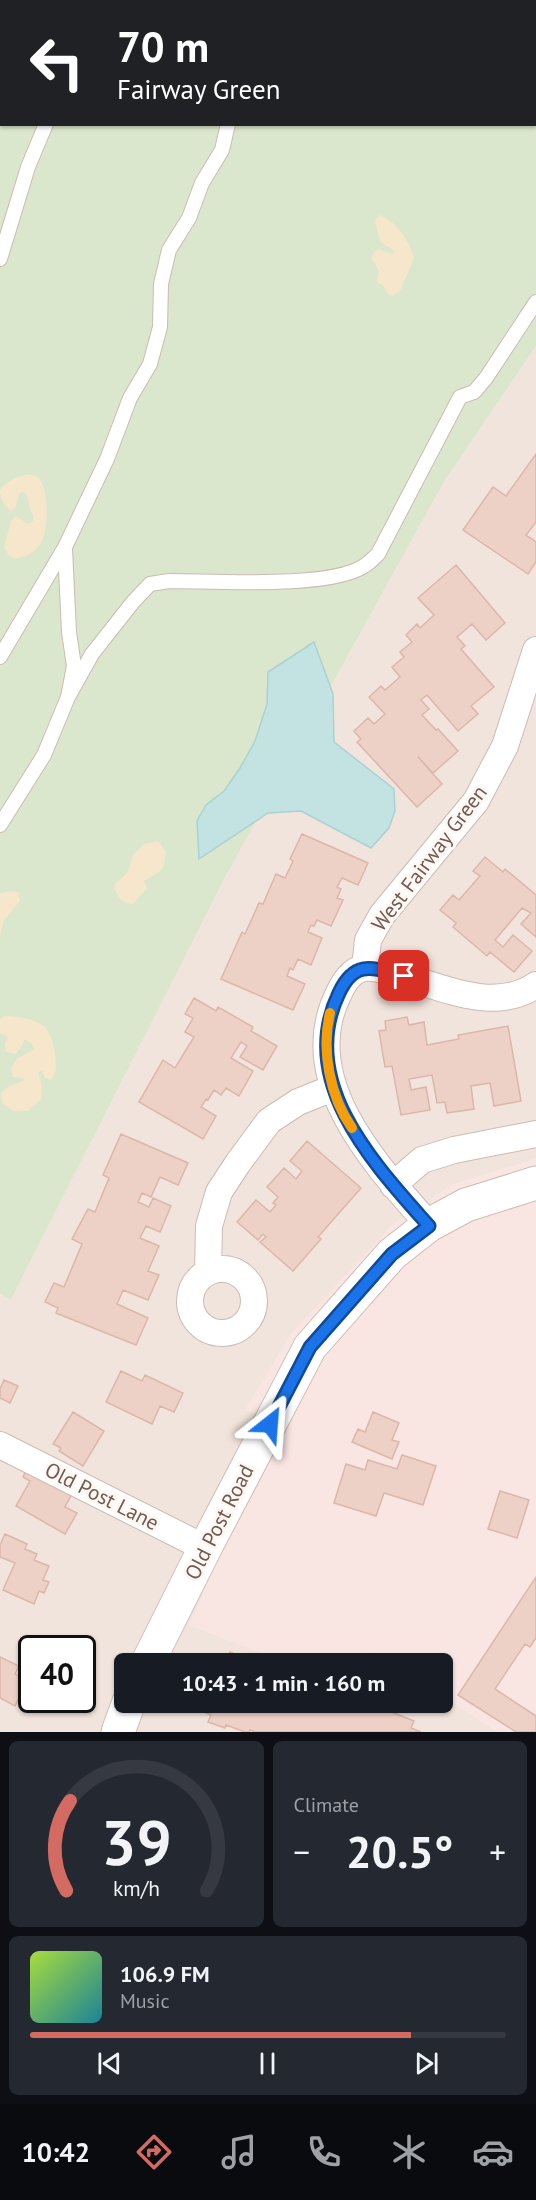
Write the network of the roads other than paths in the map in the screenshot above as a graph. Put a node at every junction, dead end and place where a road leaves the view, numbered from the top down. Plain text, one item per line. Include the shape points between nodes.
1 (45, 126) edge
2 (228, 126) edge
3 (0, 259) edge
4 (536, 302) edge
5 (65, 547) junction
6 (536, 650) edge
7 (0, 657) edge
8 (68, 697) junction
9 (0, 825) edge
10 (365, 968) junction
11 (536, 985) edge
12 (333, 1088) junction
13 (536, 1134) edge
14 (536, 1183) edge
15 (393, 1185) junction
16 (429, 1226) junction
17 (208, 1272) dead end
18 (0, 1444) edge
19 (205, 1548) junction
20 (152, 1653) edge
21 (125, 1713) edge
22 (118, 1732) edge

1 - 3 lane via 28,167
2 - 5 lane via 222,150 202,183 189,218 168,250 161,284 160,327 150,364 130,398
4 - 8 lane via 486,378 474,392 460,397 378,554 364,567 312,580 150,584 92,654
5 - 7 lane
5 - 8 lane via 74,666
6 - 10 street, West Fairway Green via 505,746 481,792 382,915 368,940
8 - 9 lane via 44,755
10 - 11 street via 489,998 509,997
10 - 12 street via 356,970 343,983 328,1021 327,1050
12 - 15 street via 346,1119
12 - 17 street via 298,1102 269,1121 238,1163 219,1192 209,1226
13 - 15 street via 422,1160
14 - 16 street, Old Post Road via 466,1205
15 - 16 street
16 - 19 street, Old Post Road via 392,1254 310,1347
18 - 19 street, Old Post Lane
19 - 20 street, Old Post Road
21 - 22 street

